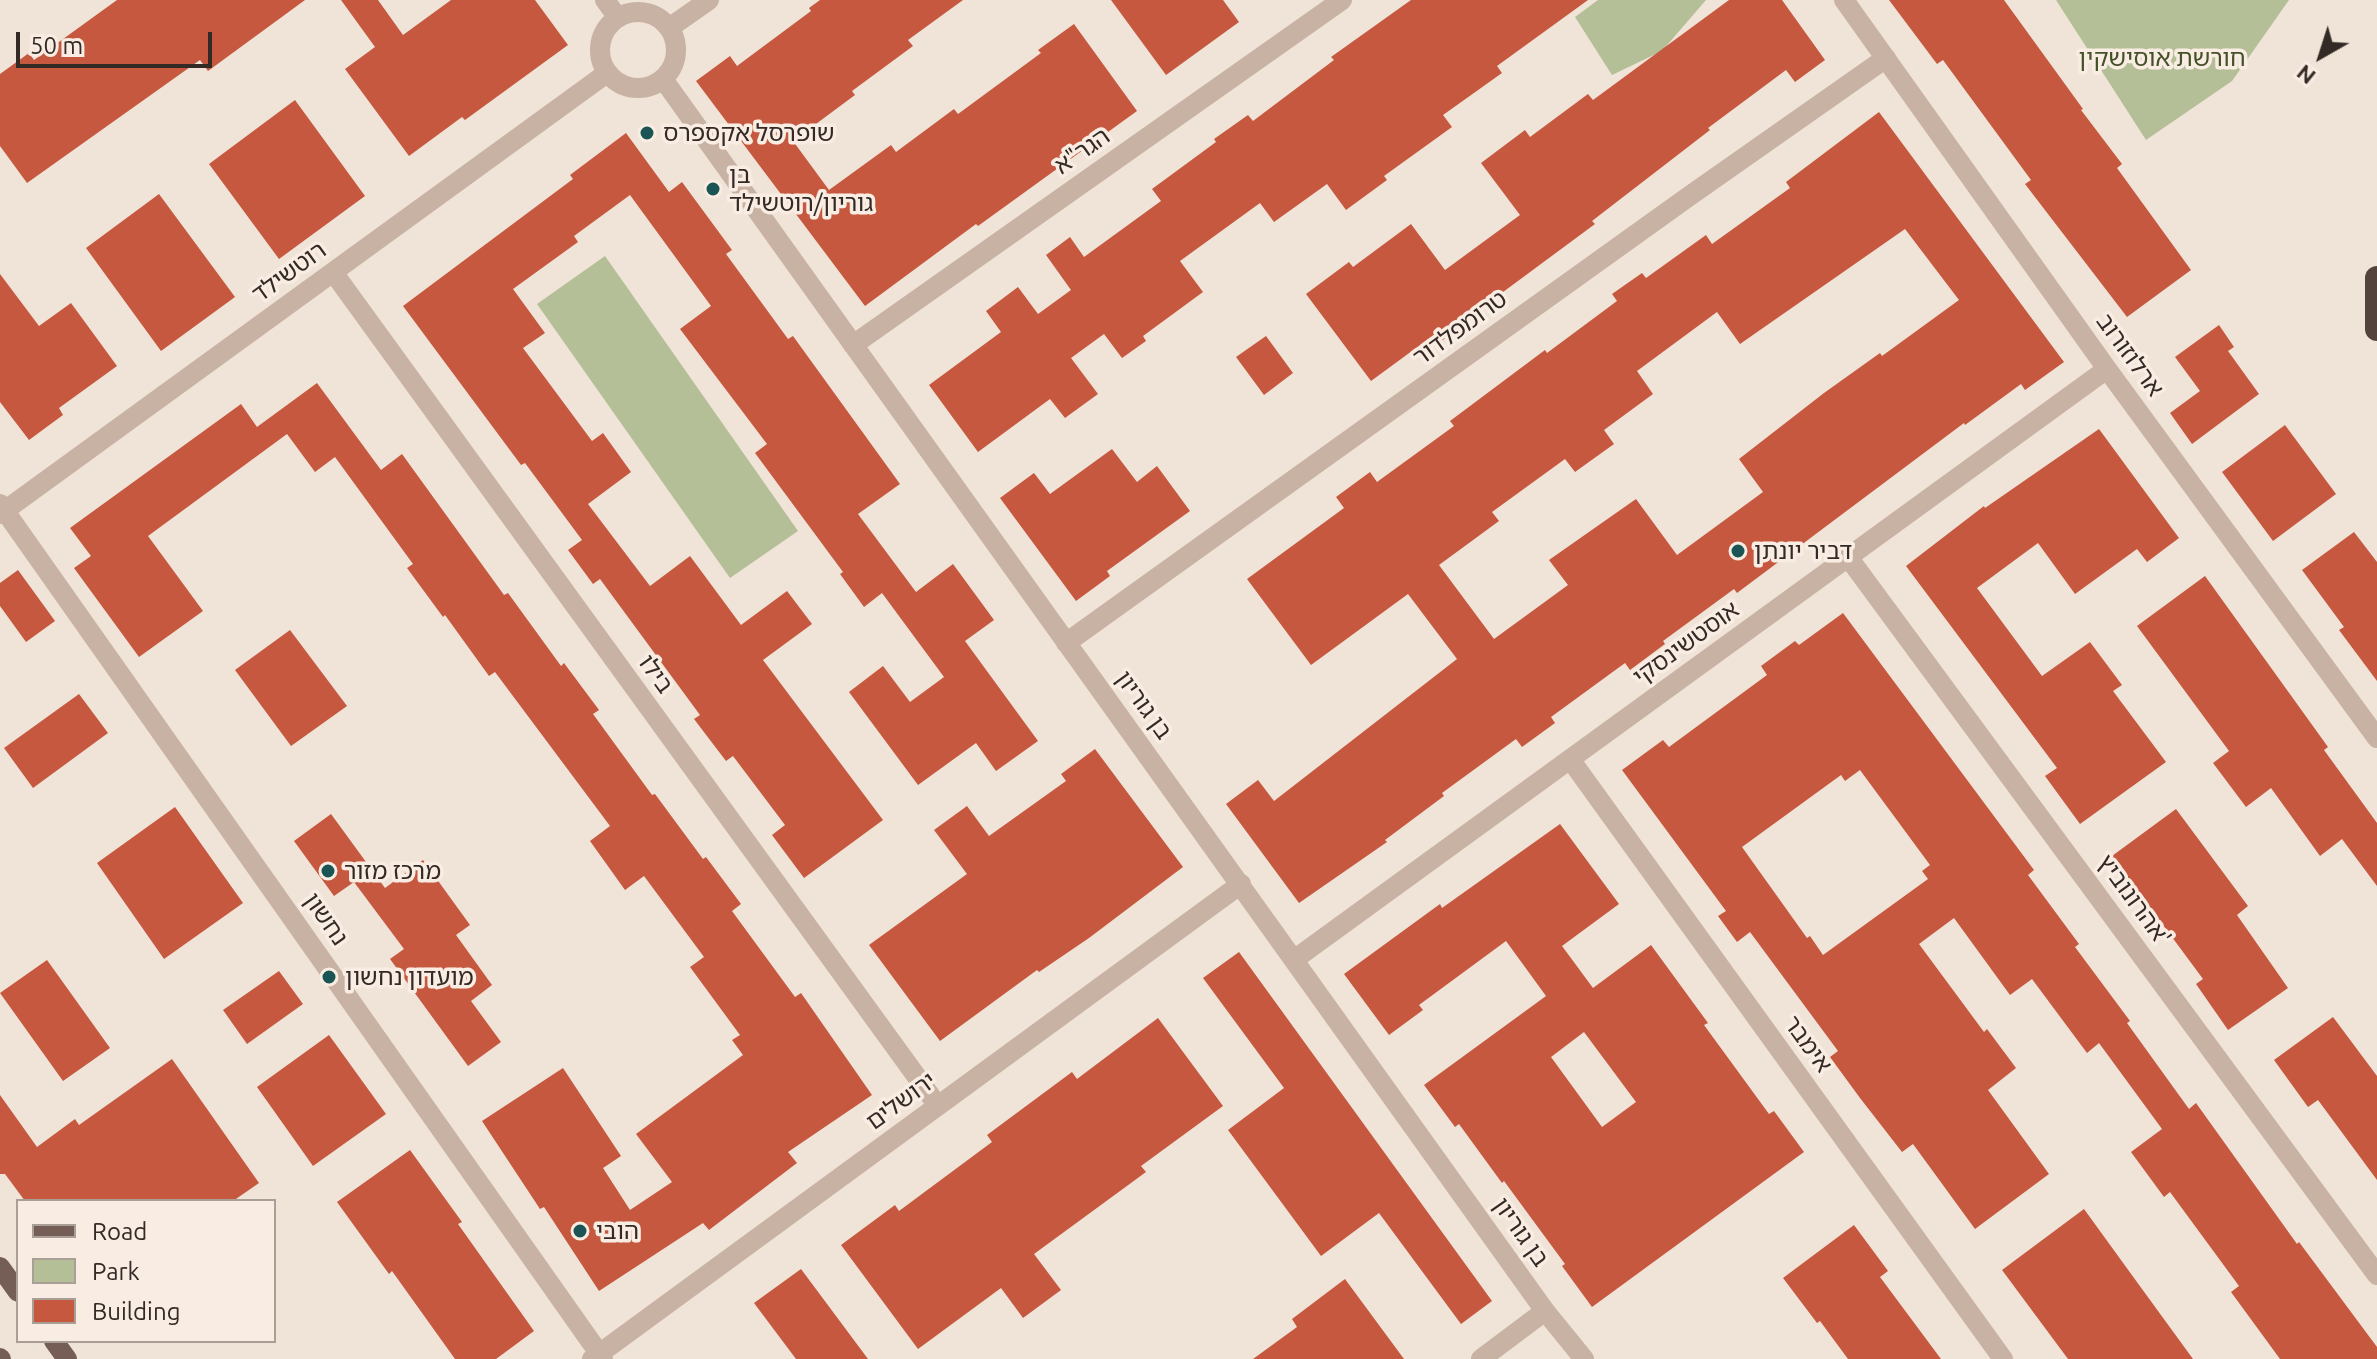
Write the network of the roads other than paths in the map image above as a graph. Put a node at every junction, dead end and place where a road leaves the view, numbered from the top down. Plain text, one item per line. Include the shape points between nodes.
1 (605, 0) edge
2 (709, 0) edge
3 (1342, 0) edge
4 (1844, 0) edge
5 (618, 18) junction
6 (669, 28) junction
7 (1886, 58) junction
8 (607, 73) junction
9 (663, 79) junction
10 (333, 272) junction
11 (2377, 278) edge
12 (2377, 329) edge
13 (853, 345) junction
14 (2107, 369) junction
15 (2, 509) edge
16 (1848, 557) junction
17 (1066, 643) junction
18 (2377, 738) edge
19 (1570, 759) junction
20 (1241, 884) junction
21 (1295, 959) junction
22 (938, 1106) junction
23 (0, 1267) edge
24 (2377, 1275) edge
25 (16, 1289) edge
26 (1545, 1311) junction
27 (598, 1357) edge
28 (1481, 1359) edge
29 (1584, 1359) edge
30 (2003, 1359) edge

1 - 5 street
2 - 6 street
3 - 13 street, הגר"א
4 - 7 street, ארלוזורוב
5 - 6 street via 637,12 654,16
5 - 8 street via 601,42
6 - 9 street via 677,56
7 - 14 street, ארלוזורוב
7 - 17 street, טרומפלדור
8 - 9 street via 639,89
8 - 10 street, רוטשילד
9 - 13 street, בן גוריון
10 - 15 street, רוטשילד
10 - 22 street, בילו
11 - 12 highway
13 - 17 street, בן גוריון
14 - 16 street, אוסטשינסקי
14 - 18 street, ארלוזורוב
15 - 27 street, נחשון
16 - 19 street, אוסטשינסקי
16 - 24 street, אהרונוביץ'
17 - 20 street, בן גוריון
19 - 21 street, אוסטשינסקי
19 - 30 street, אימבר
20 - 21 street, בן גוריון
20 - 22 street, ירושלים
21 - 26 street, בן גוריון
22 - 27 street, ירושלים
23 - 25 main road
26 - 28 street
26 - 29 street, בן גוריון

